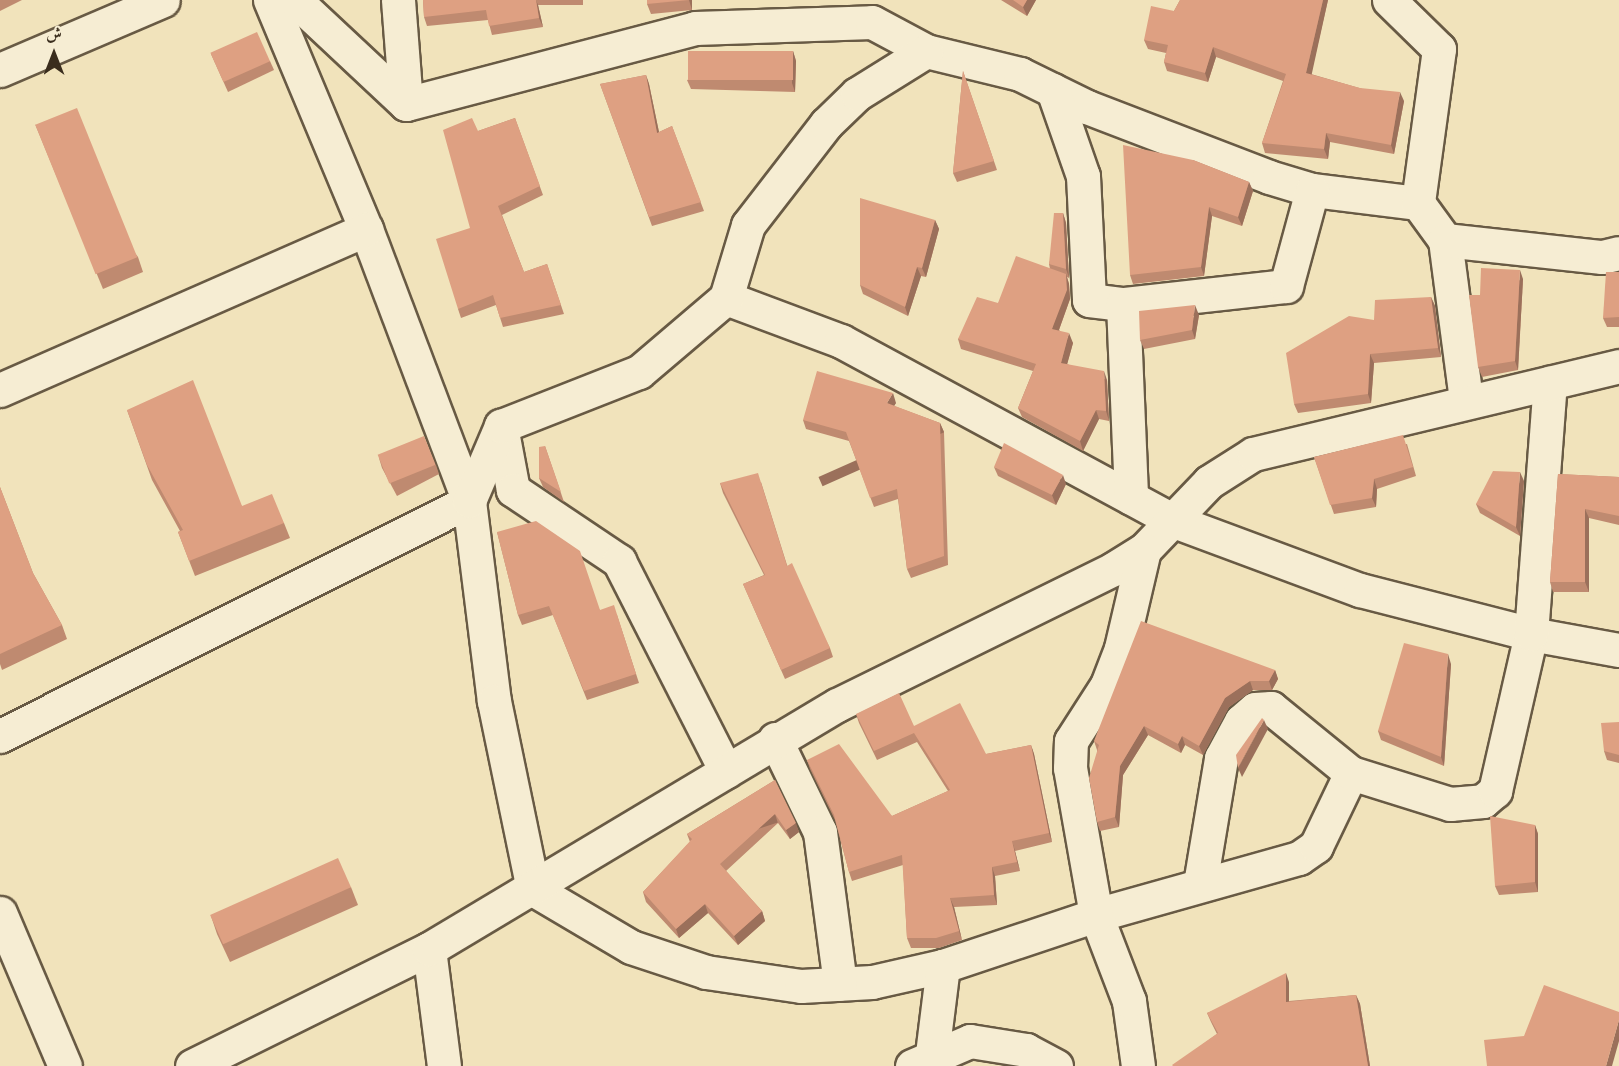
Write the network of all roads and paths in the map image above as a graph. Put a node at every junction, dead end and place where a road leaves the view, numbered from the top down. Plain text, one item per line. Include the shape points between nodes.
1 (163, 0) edge
2 (270, 0) edge
3 (295, 0) edge
4 (399, 0) edge
5 (1389, 0) edge
6 (877, 11) edge
7 (926, 51) junction
8 (0, 70) edge
9 (1053, 90) junction
10 (406, 104) junction
11 (1312, 190) junction
12 (1418, 203) junction
13 (366, 229) junction
14 (1445, 240) junction
15 (1619, 254) edge
16 (726, 298) junction
17 (1123, 304) junction
18 (1619, 366) edge
19 (1550, 383) junction
20 (0, 390) edge
21 (1466, 400) junction
22 (501, 426) junction
23 (1131, 498) junction
24 (469, 501) junction
25 (1174, 521) junction
26 (1144, 550) junction
27 (1531, 634) junction
28 (1619, 650) edge
29 (0, 736) edge
30 (774, 739) junction
31 (726, 771) junction
32 (1351, 773) junction
33 (1200, 884) junction
34 (533, 889) junction
35 (0, 913) edge
36 (1096, 915) junction
37 (429, 949) junction
38 (943, 966) junction
39 (840, 984) junction
40 (922, 1060) edge
41 (65, 1066) edge
42 (192, 1066) edge
43 (444, 1066) edge
44 (1056, 1066) edge
45 (1138, 1066) edge

1 - 8 street
2 - 13 street
3 - 10 street
4 - 10 street
5 - 12 street via 1439,49
6 - 7 street
6 - 10 street via 695,28
7 - 9 street via 1020,74
7 - 16 street via 857,94 826,124 748,225
9 - 11 street
9 - 17 street via 1083,176 1089,300
11 - 12 street
11 - 17 street via 1286,286
12 - 14 street
13 - 20 street
13 - 24 street
14 - 15 street via 1602,257
14 - 21 street
16 - 22 street via 639,372
16 - 23 street via 841,341
17 - 23 street
18 - 19 street
19 - 21 street
19 - 27 street
21 - 25 street via 1253,454 1209,482
22 - 24 street
22 - 31 street via 513,490 619,561
23 - 25 street
24 - 29 street
24 - 34 street via 494,701
25 - 26 street
25 - 27 street via 1360,590
26 - 30 street
26 - 36 street via 1121,648 1107,685 1071,741 1070,768
27 - 28 street
27 - 32 street via 1495,791 1484,801 1450,804
30 - 31 street
30 - 39 street via 820,832
31 - 34 street
32 - 33 street via 1316,846 1299,858
32 - 33 street via 1271,708 1255,709 1241,721 1221,758
33 - 36 street
34 - 37 street
34 - 39 street via 631,947 706,972 801,987
35 - 41 street
36 - 38 street
36 - 45 street via 1129,1001
37 - 42 street
37 - 43 street
38 - 39 street
38 - 40 street
40 - 44 street via 970,1041 1000,1042

